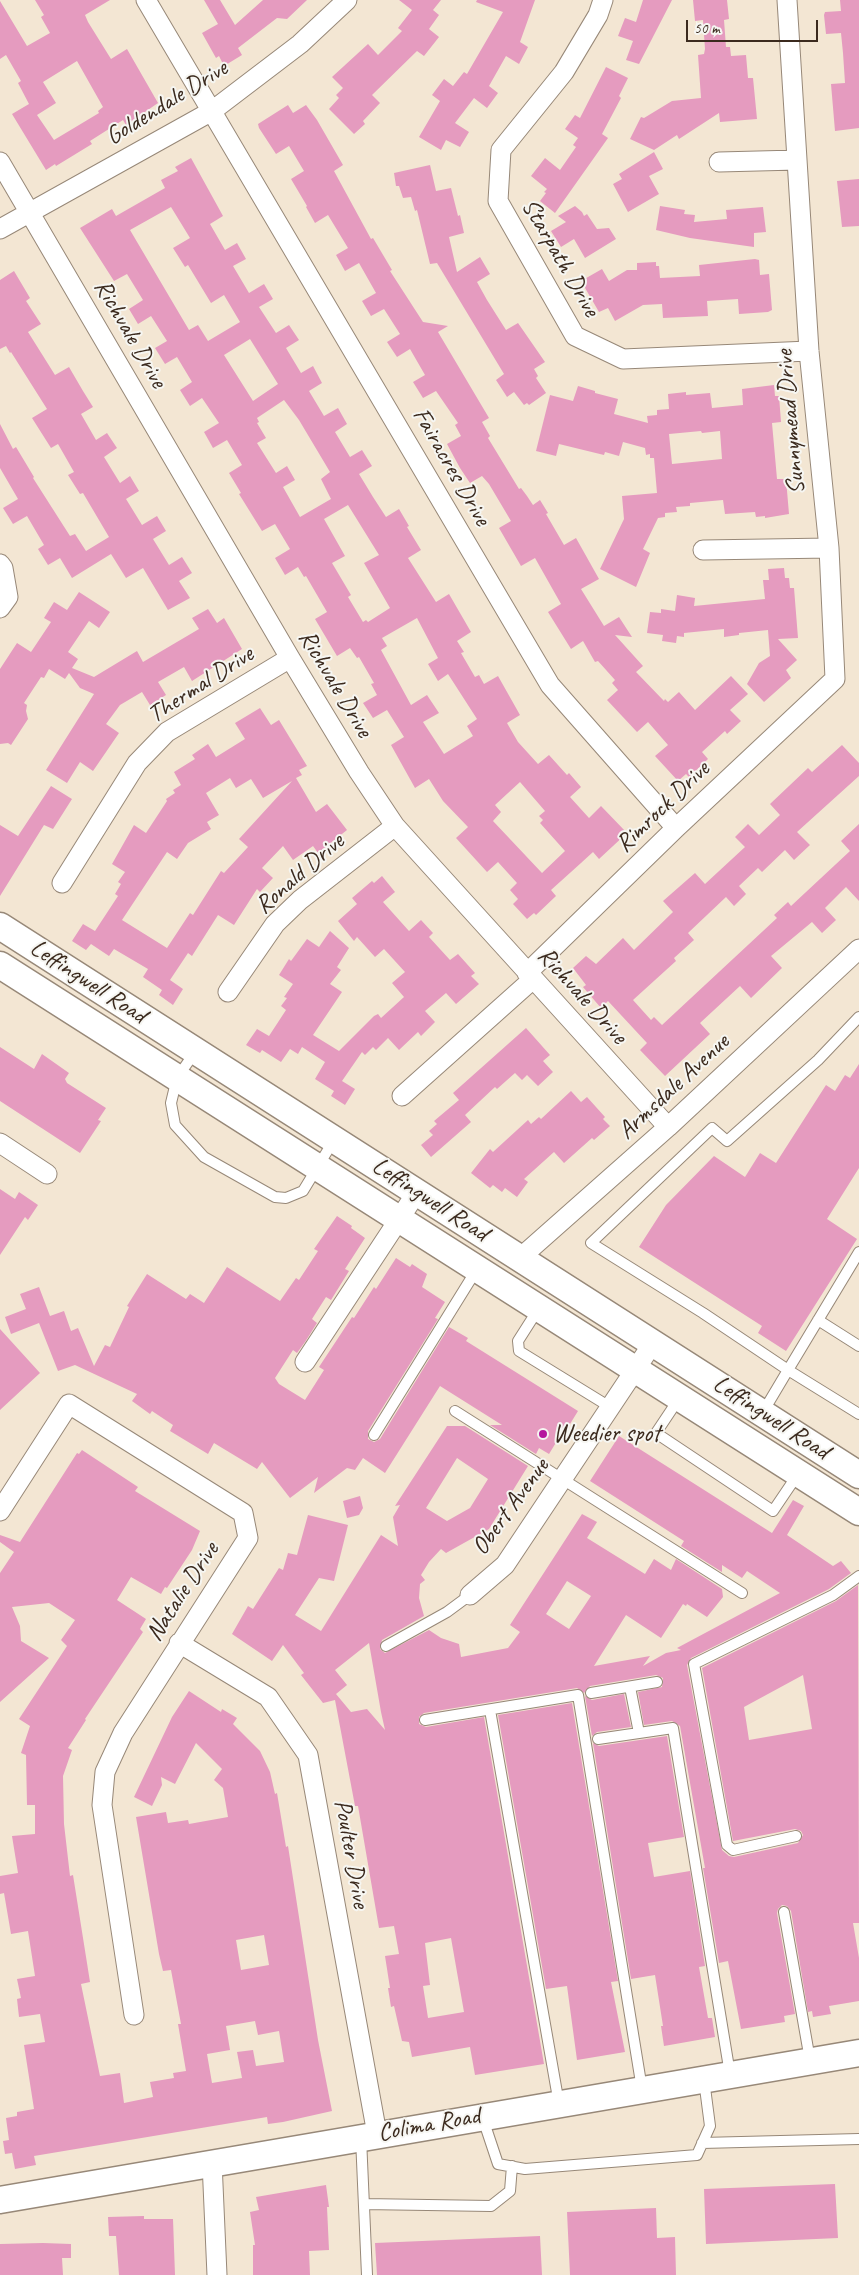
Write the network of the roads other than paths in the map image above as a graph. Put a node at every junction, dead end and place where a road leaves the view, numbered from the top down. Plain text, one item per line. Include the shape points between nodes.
1 (146, 0) edge
2 (347, 0) edge
3 (603, 0) edge
4 (788, 0) edge
5 (212, 111) junction
6 (797, 160) junction
7 (0, 162) edge
8 (720, 162) dead end
9 (31, 213) junction
10 (0, 229) edge
11 (809, 351) junction
12 (829, 548) junction
13 (703, 550) dead end
14 (0, 564) edge
15 (0, 608) edge
16 (290, 658) junction
17 (835, 679) joint
18 (395, 826) junction
19 (676, 828) junction
20 (62, 883) dead end
21 (0, 926) edge
22 (859, 949) edge
23 (0, 965) edge
24 (530, 976) junction
25 (228, 992) dead end
26 (859, 1017) edge
27 (195, 1051) junction
28 (177, 1078) junction
29 (402, 1096) dead end
30 (668, 1127) junction
31 (334, 1140) junction
32 (0, 1143) edge
33 (317, 1167) junction
34 (47, 1174) dead end
35 (417, 1192) junction
36 (399, 1219) junction
37 (859, 1252) edge
38 (520, 1258) junction
39 (477, 1268) junction
40 (539, 1308) junction
41 (818, 1320) junction
42 (653, 1343) junction
43 (859, 1346) edge
44 (305, 1362) dead end
45 (635, 1369) junction
46 (788, 1370) junction
47 (680, 1397) junction
48 (610, 1407) junction
49 (455, 1411) dead end
50 (763, 1413) junction
51 (859, 1414) edge
52 (374, 1434) dead end
53 (798, 1473) junction
54 (859, 1475) edge
55 (562, 1479) junction
56 (0, 1512) edge
57 (859, 1512) edge
58 (859, 1576) edge
59 (742, 1593) dead end
60 (470, 1595) joint
61 (178, 1643) junction
62 (386, 1646) dead end
63 (658, 1682) dead end
64 (630, 1687) junction
65 (591, 1693) dead end
66 (490, 1710) junction
67 (425, 1720) dead end
68 (639, 1733) junction
69 (598, 1739) dead end
70 (796, 1836) dead end
71 (784, 1912) dead end
72 (134, 2015) dead end
73 (859, 2053) edge
74 (810, 2061) junction
75 (730, 2075) junction
76 (704, 2079) junction
77 (642, 2090) junction
78 (558, 2104) junction
79 (482, 2116) junction
80 (369, 2136) junction
81 (859, 2139) edge
82 (702, 2143) junction
83 (212, 2162) junction
84 (512, 2166) junction
85 (0, 2200) edge
86 (364, 2204) junction
87 (217, 2275) edge
88 (367, 2275) edge

1 - 5 street, Fairacres Drive
2 - 5 street, Goldendale Drive via 300,44
3 - 11 street, Starpath Drive via 598,15 564,72 500,150 498,202 575,336 623,359
4 - 6 street, Sunnymead Drive
5 - 9 street, Goldendale Drive
5 - 19 street, Fairacres Drive via 550,686
6 - 8 street
6 - 11 street, Sunnymead Drive
7 - 9 street, Richvale Drive
9 - 10 street, Goldendale Drive
9 - 16 street, Richvale Drive
11 - 12 street, Sunnymead Drive
12 - 13 street
12 - 17 street, Sunnymead Drive
14 - 15 street via 8,597
16 - 18 street, Richvale Drive
16 - 20 street, Thermal Drive via 167,732 137,763
17 - 19 street, Rimrock Drive
18 - 24 street, Richvale Drive
18 - 25 street, Ronald Drive via 300,900 282,918
19 - 24 street, Rimrock Drive
21 - 27 main road, Leffingwell Road
22 - 30 street, Armsdale Avenue
23 - 28 main road, Leffingwell Road
24 - 29 street, Rimrock Drive
24 - 30 street, Richvale Drive
26 - 46 lane via 818,1060 727,1141 712,1128 591,1243
27 - 28 lane
27 - 31 main road, Leffingwell Road
28 - 33 main road, Leffingwell Road
28 - 33 lane via 171,1103 175,1125 204,1157 275,1197 286,1198 303,1191
30 - 38 street, Armsdale Avenue
31 - 33 lane
31 - 35 main road, Leffingwell Road
32 - 34 street
33 - 36 main road, Leffingwell Road
35 - 36 street
35 - 38 main road, Leffingwell Road
36 - 39 main road, Leffingwell Road
36 - 44 street
37 - 41 lane
38 - 42 main road, Leffingwell Road
39 - 40 main road, Leffingwell Road
39 - 52 lane
40 - 45 main road, Leffingwell Road
40 - 48 lane via 518,1341 519,1351
41 - 43 lane
41 - 46 lane
42 - 45 street, Obert Avenue
42 - 50 main road, Leffingwell Road
45 - 47 main road, Leffingwell Road
45 - 48 street, Obert Avenue
46 - 50 lane
46 - 51 lane
47 - 53 main road, Leffingwell Road
47 - 53 lane via 656,1433 773,1511
48 - 55 street, Obert Avenue
49 - 55 lane
50 - 54 main road, Leffingwell Road
53 - 57 main road, Leffingwell Road
55 - 59 lane
55 - 60 street, Obert Avenue via 505,1565
56 - 61 street, Natalie Drive via 69,1404 243,1513 248,1538
58 - 70 lane via 833,1596 694,1664 727,1846 733,1850
60 - 62 lane via 447,1612
61 - 72 street, Natalie Drive via 122,1733 105,1772 102,1805
61 - 80 street, Poulter Drive via 268,1697 308,1755
63 - 64 lane
64 - 65 lane
64 - 68 lane
66 - 67 lane
66 - 77 lane via 578,1695
66 - 78 lane
68 - 69 lane
68 - 75 lane via 673,1728
71 - 74 lane
73 - 74 main road, Colima Road
74 - 75 main road, Colima Road
75 - 76 main road, Colima Road
76 - 77 main road, Colima Road
76 - 82 lane via 710,2126
77 - 78 main road, Colima Road
78 - 79 main road, Colima Road
79 - 80 main road, Colima Road
79 - 84 lane via 498,2164
80 - 83 main road, Colima Road
80 - 86 lane
81 - 82 lane
82 - 84 lane via 697,2155 525,2169
83 - 85 main road, Colima Road
83 - 87 street
84 - 86 lane via 510,2191 491,2206
86 - 88 lane

